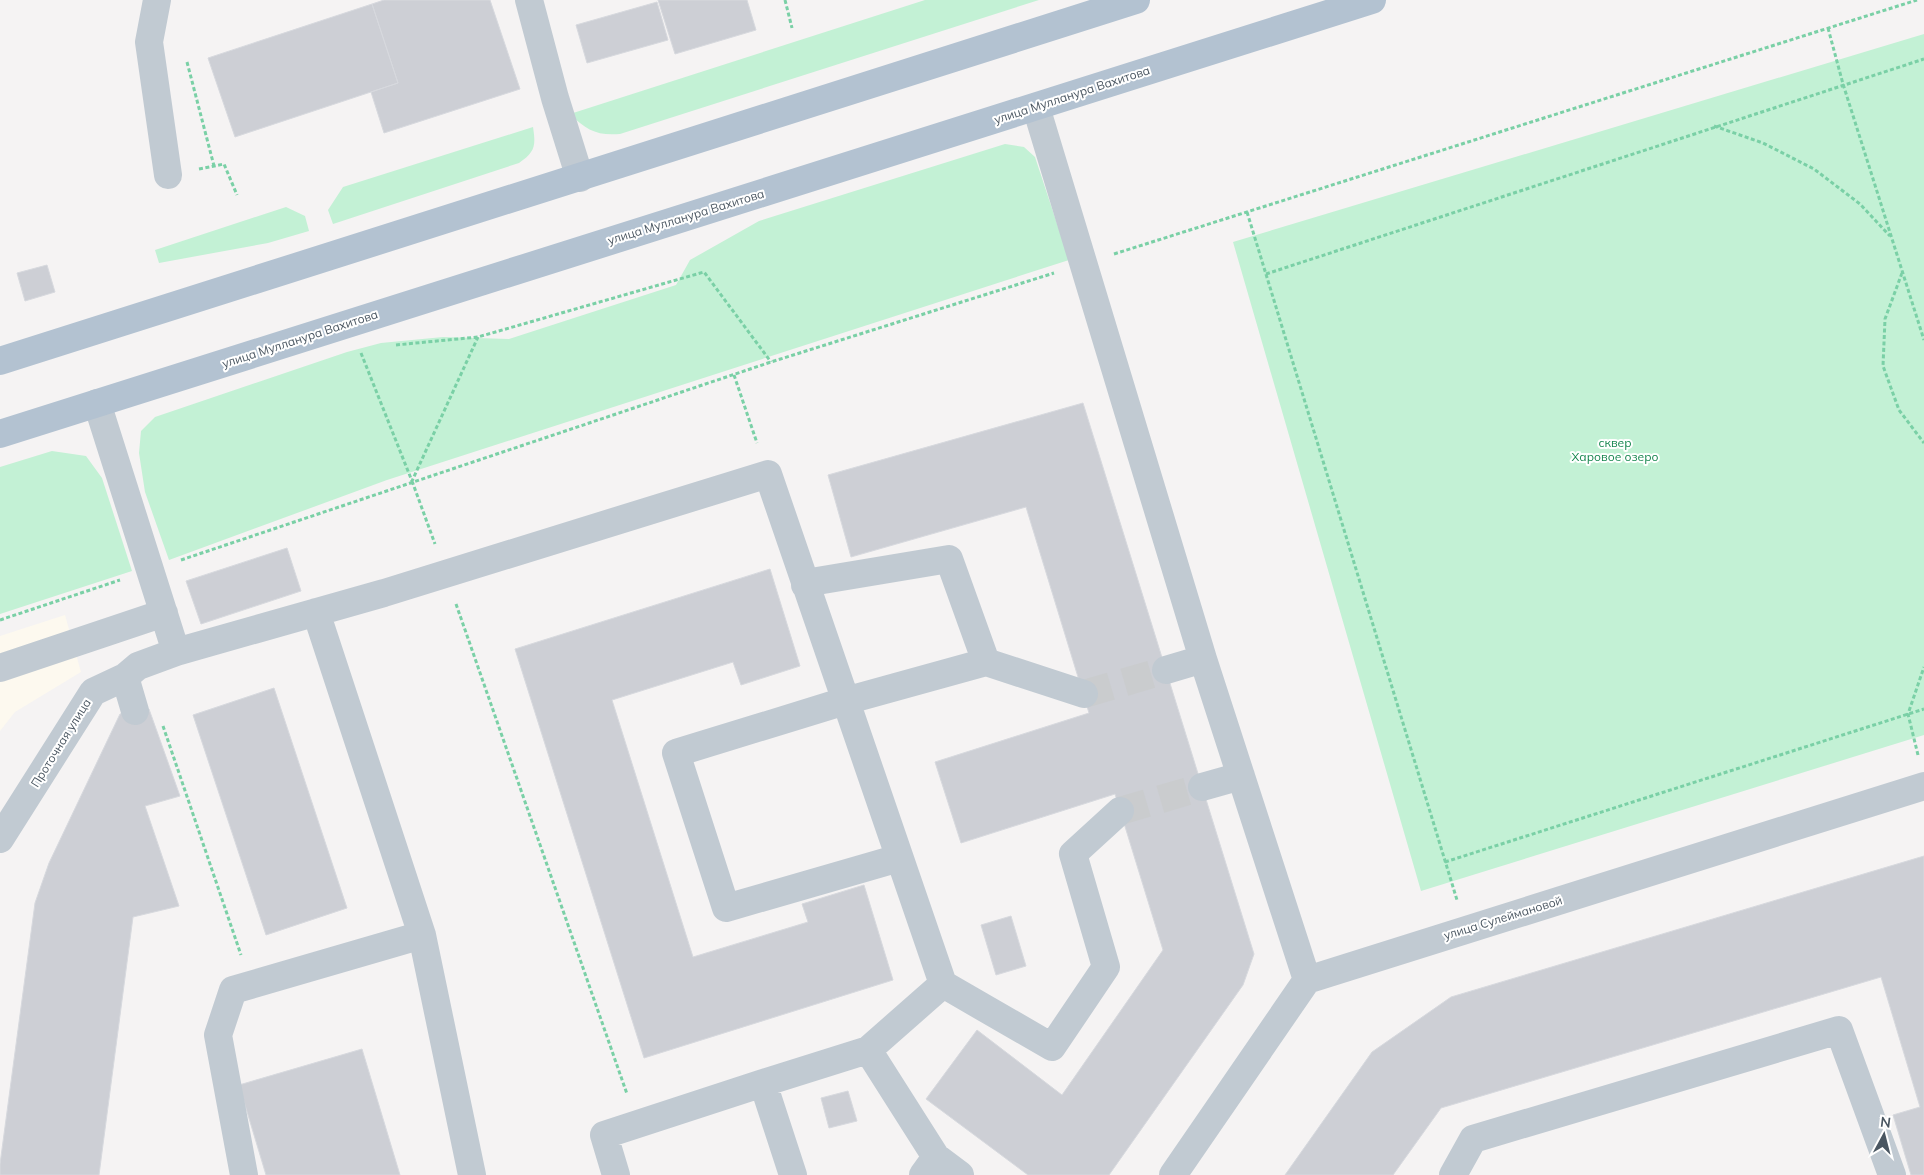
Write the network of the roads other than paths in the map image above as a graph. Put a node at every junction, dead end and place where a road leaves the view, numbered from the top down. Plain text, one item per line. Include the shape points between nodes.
1 (157, 0) edge
2 (529, 0) edge
3 (1133, 0) edge
4 (1372, 0) edge
5 (1036, 107) junction
6 (168, 175) road end
7 (580, 178) junction
8 (0, 361) edge
9 (96, 403) junction
10 (0, 434) edge
11 (805, 584) junction
12 (316, 612) junction
13 (164, 613) junction
14 (176, 652) junction
15 (1203, 659) junction
16 (986, 662) junction
17 (0, 668) edge
18 (1166, 670) tunnel mouth
19 (132, 671) junction
20 (1084, 694) tunnel mouth
21 (845, 701) junction
22 (135, 712) dead end
23 (1240, 776) junction
24 (1924, 786) edge
25 (1202, 788) tunnel mouth
26 (1120, 811) tunnel mouth
27 (0, 839) edge
28 (899, 858) junction
29 (422, 935) junction
30 (1307, 980) junction
31 (943, 984) junction
32 (868, 1050) junction
33 (763, 1084) junction
34 (929, 1166) edge
35 (244, 1175) edge
36 (472, 1175) edge
37 (616, 1175) edge
38 (793, 1175) edge
39 (960, 1175) edge
40 (1173, 1175) edge
41 (1453, 1175) edge
42 (1892, 1175) edge

1 - 6 street via 149,42
2 - 7 street
3 - 7 main road
4 - 5 main road, улица Мулланура Вахитова
5 - 9 main road, улица Мулланура Вахитова
5 - 15 street
7 - 8 main road
9 - 10 main road, улица Мулланура Вахитова
9 - 13 street
11 - 12 street, Проточная улица via 768,474
11 - 16 street via 949,559
11 - 21 street
12 - 14 street, Проточная улица
12 - 29 street
13 - 14 street
13 - 17 street
14 - 19 street, Проточная улица
15 - 18 street
15 - 23 street
16 - 20 street
16 - 21 street
19 - 22 street
19 - 27 street, Проточная улица via 93,692
21 - 28 street
21 - 28 street via 676,753 726,908
23 - 25 street
23 - 30 street
24 - 30 street, улица Сулеймановой
26 - 31 street via 1073,854 1106,967 1052,1047
28 - 31 street
29 - 35 street via 233,990 218,1035
29 - 36 street
30 - 40 street
31 - 32 street
32 - 33 street
32 - 34 street
33 - 37 street via 604,1135
33 - 38 street
34 - 39 street
41 - 42 street via 1474,1138 1839,1030

